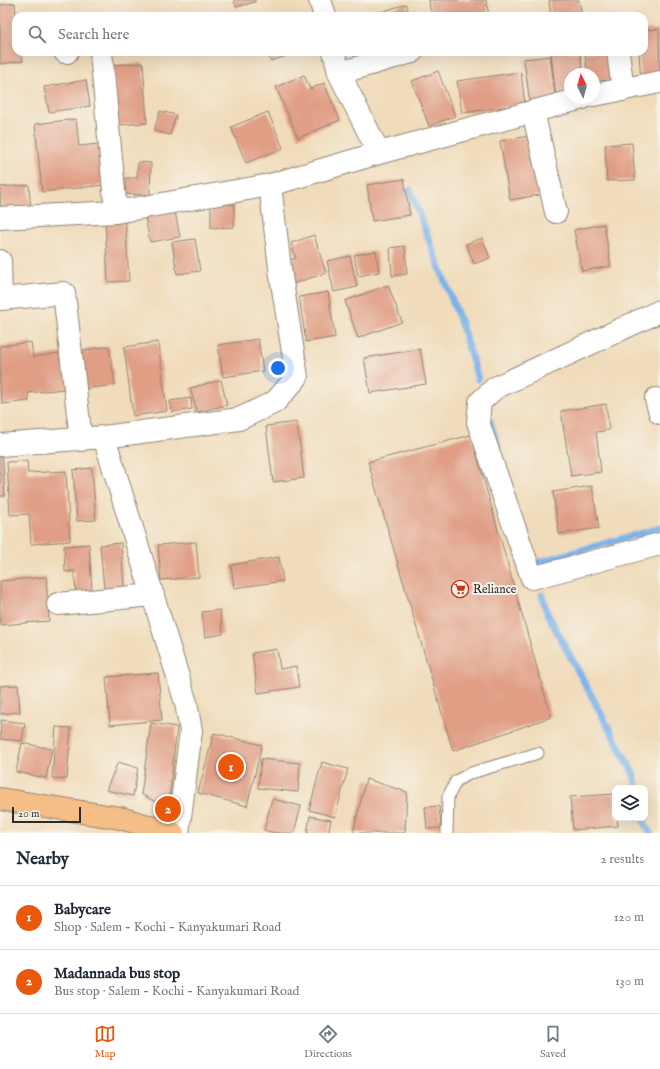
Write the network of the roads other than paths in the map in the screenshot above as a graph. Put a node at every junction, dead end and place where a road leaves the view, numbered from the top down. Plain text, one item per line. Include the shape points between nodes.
1 (320, 0) edge
2 (323, 12) edge
3 (101, 56) edge
4 (335, 56) edge
5 (398, 56) edge
6 (619, 56) edge
7 (339, 73) junction
8 (660, 82) edge
9 (623, 90) junction
10 (600, 94) edge
11 (564, 103) edge
12 (533, 111) junction
13 (379, 153) junction
14 (270, 185) junction
15 (116, 212) junction
16 (556, 212) dead end
17 (0, 218) edge
18 (0, 261) edge
19 (660, 311) edge
20 (104, 437) junction
21 (81, 440) junction
22 (0, 445) edge
23 (660, 544) edge
24 (153, 595) junction
25 (58, 604) dead end
26 (538, 752) dead end
27 (0, 799) edge
28 (166, 832) edge
29 (447, 833) edge

1 - 2 street
3 - 15 street
4 - 7 street
5 - 7 street
6 - 9 street
7 - 13 street
8 - 9 street
9 - 10 street
11 - 12 street
12 - 13 street
12 - 16 street
13 - 14 street
14 - 15 street
14 - 20 street via 297,377 275,402 240,419
15 - 17 street
18 - 21 street via 1,299 64,293
19 - 23 street via 495,388 480,402 478,422 532,578
20 - 21 street
20 - 24 street
21 - 22 street
24 - 25 street
24 - 28 street via 186,703 191,731
26 - 29 lane via 471,773 456,781 448,797
27 - 28 main road via 120,818

